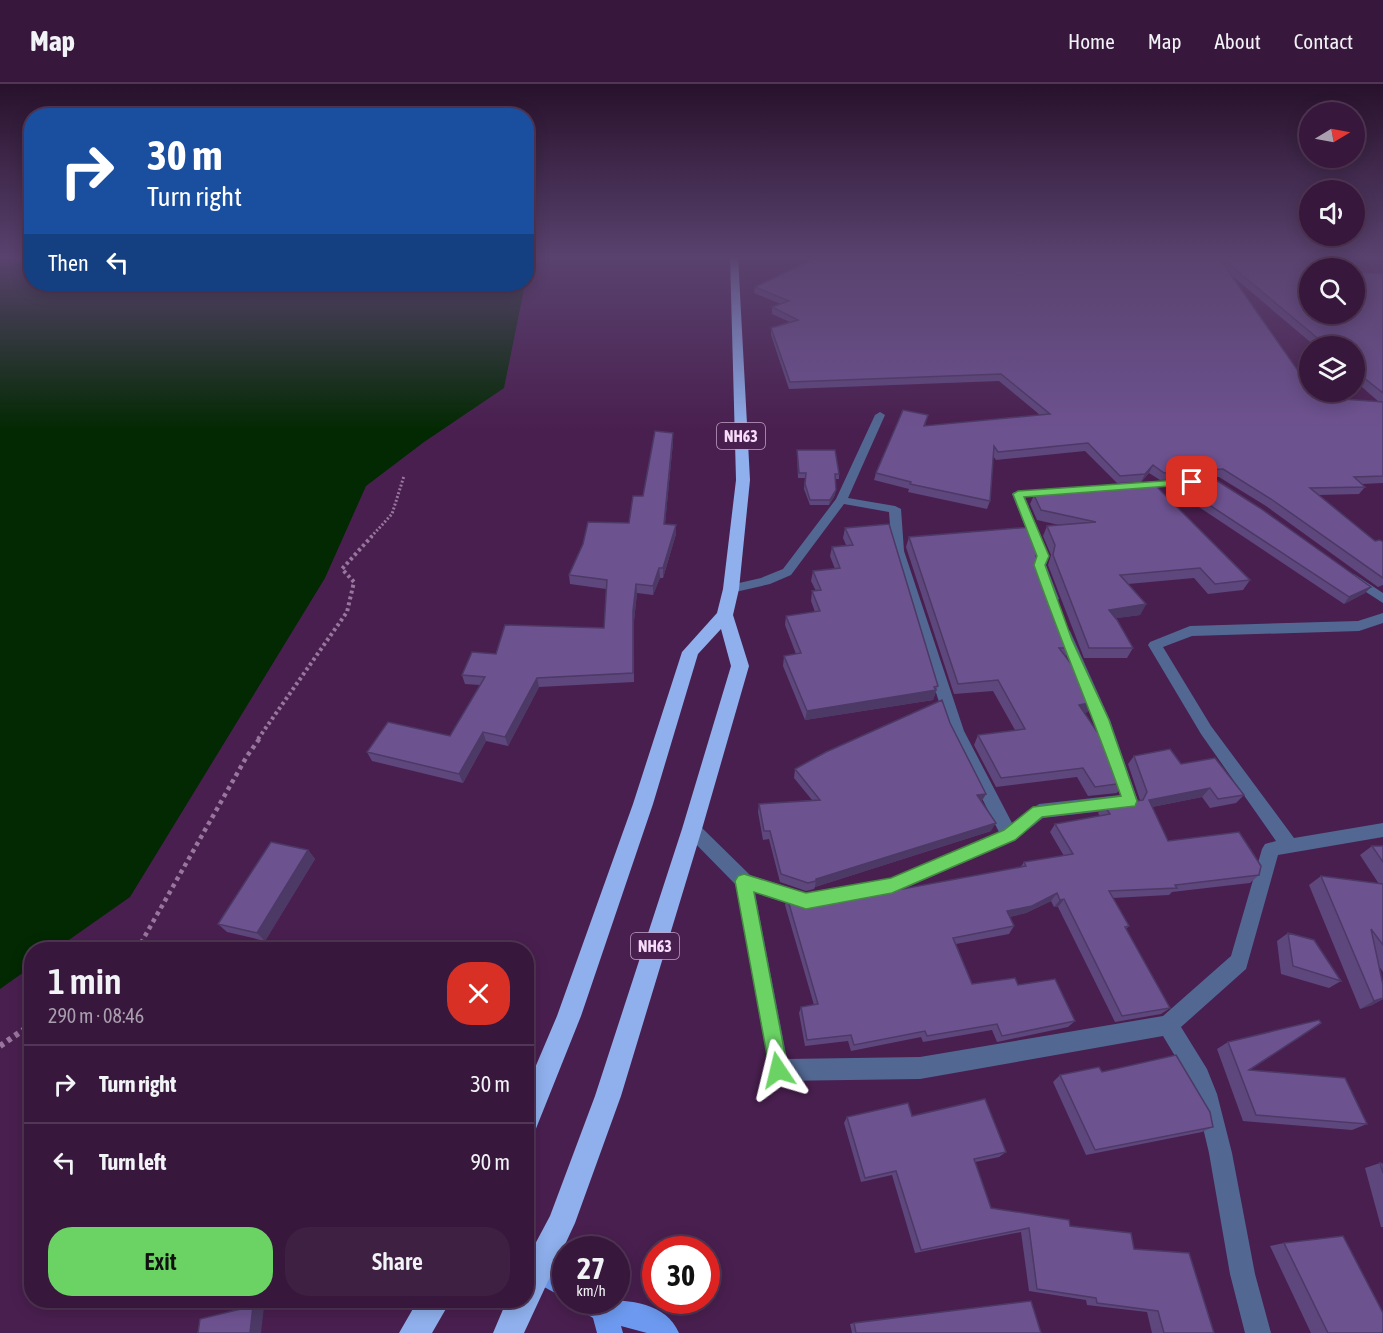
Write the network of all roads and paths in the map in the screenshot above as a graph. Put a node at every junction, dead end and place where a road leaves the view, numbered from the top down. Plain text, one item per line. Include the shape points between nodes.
1 (736, 314) edge
2 (880, 415) dead end
3 (404, 476) dead end
4 (1215, 481) edge
5 (841, 500) junction
6 (1346, 572) edge
7 (731, 589) junction
8 (1383, 599) edge
9 (725, 615) junction
10 (1383, 618) edge
11 (692, 830) junction
12 (1383, 830) edge
13 (1009, 835) junction
14 (1290, 846) junction
15 (744, 881) junction
16 (143, 942) edge
17 (1168, 1025) junction
18 (24, 1030) edge
19 (0, 1046) edge
20 (534, 1102) edge
21 (534, 1269) edge
22 (534, 1277) edge
23 (552, 1283) edge
24 (431, 1308) edge
25 (519, 1308) edge
26 (600, 1315) edge
27 (414, 1333) edge
28 (508, 1333) edge
29 (666, 1333) edge
30 (1258, 1333) edge

1 - 7 highway, NH63 via 743,480
2 - 5 street
3 - 16 path via 392,514 342,569 354,582 347,612 248,756
4 - 13 street via 1018,494 1043,556 1040,565 1066,640 1102,720 1130,801 1039,811
5 - 7 street via 787,572
5 - 13 street via 895,509 898,551 956,731
6 - 8 street
7 - 9 highway, NH63
9 - 11 highway, NH63 via 740,666
9 - 20 highway via 690,652 589,960
10 - 14 street via 1359,626 1190,631 1155,645 1206,730
11 - 15 street
11 - 21 highway, NH63 via 608,1096 561,1223
12 - 14 street
13 - 15 street via 892,886 806,901
14 - 17 street via 1271,849 1239,962
15 - 17 street via 778,1070 920,1068
17 - 30 street via 1206,1092
18 - 19 path
22 - 23 main road
24 - 27 highway
25 - 28 highway
26 - 29 main road via 652,1320

